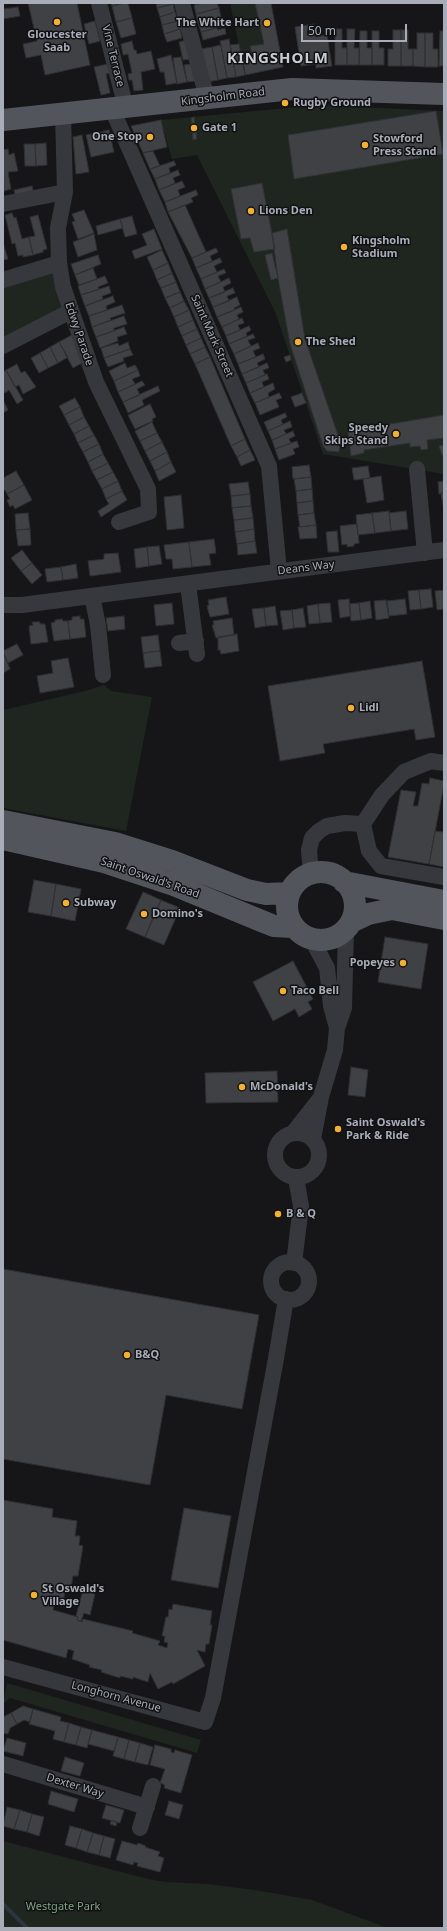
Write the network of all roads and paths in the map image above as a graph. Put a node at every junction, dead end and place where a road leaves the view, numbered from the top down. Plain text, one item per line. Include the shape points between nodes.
1 (99, 3) edge
2 (182, 3) edge
3 (444, 94) edge
4 (207, 98) junction
5 (119, 109) junction
6 (63, 113) junction
7 (3, 120) edge
8 (65, 192) junction
9 (3, 204) edge
10 (59, 263) junction
11 (3, 280) edge
12 (71, 310) junction
13 (3, 346) edge
14 (417, 469) dead end
15 (119, 522) dead end
16 (444, 550) edge
17 (425, 553) junction
18 (279, 571) junction
19 (188, 584) junction
20 (92, 596) junction
21 (3, 605) edge
22 (179, 643) dead end
23 (103, 675) dead end
24 (444, 764) edge
25 (3, 821) edge
26 (363, 824) junction
27 (3, 839) edge
28 (311, 874) junction
29 (444, 877) edge
30 (344, 882) junction
31 (289, 893) junction
32 (444, 901) edge
33 (444, 919) edge
34 (348, 926) junction
35 (293, 927) junction
36 (312, 940) junction
37 (337, 1028) junction
38 (321, 1097) junction
39 (293, 1133) junction
40 (313, 1139) junction
41 (296, 1178) junction
42 (294, 1263) junction
43 (286, 1299) junction
44 (3, 1669) edge
45 (3, 1764) edge
46 (153, 1786) dead end
47 (147, 1807) junction
48 (140, 1828) dead end

1 - 5 street, Vine Terrace
2 - 4 street
3 - 4 main road, Kingsholm Road via 292,89
4 - 5 main road, Kingsholm Road
5 - 6 main road, Kingsholm Road
5 - 18 street, Saint Mark Street via 269,466
6 - 7 main road, Kingsholm Road
6 - 8 street, Edwy Parade
8 - 9 street
8 - 10 street, Edwy Parade via 58,228
10 - 11 street
10 - 12 street, Edwy Parade via 62,287
12 - 13 street
12 - 15 street, Edwy Parade via 96,382 148,490 149,512
14 - 17 street
16 - 17 street, Deans Way
17 - 18 street, Deans Way
18 - 19 street, Deans Way
19 - 20 street, Deans Way
19 - 22 street via 197,647
20 - 21 street, Deans Way
20 - 23 street
24 - 26 street via 430,761 404,772 382,796
25 - 31 main road, Saint Oswald's Road via 115,843 172,861 247,890 266,894
26 - 28 street via 345,823 327,826 319,831 312,838 309,850
26 - 29 street via 369,852 381,866
27 - 35 main road, Saint Oswald's Road via 104,862 174,885 274,926
28 - 30 main road via 323,872
28 - 31 main road via 296,884
30 - 32 main road
30 - 34 main road via 355,903
31 - 35 main road via 287,913
33 - 34 main road via 392,909 368,914
34 - 36 main road via 329,940
34 - 37 street via 344,1008
35 - 36 main road
36 - 37 street via 327,968 331,1006
37 - 38 street via 335,1050
38 - 39 street
38 - 40 street
39 - 40 street via 306,1134
39 - 41 street via 282,1138 277,1145 274,1159 282,1172
40 - 41 street via 319,1154 316,1167 311,1173
41 - 42 street via 301,1206
42 - 43 street via 278,1267 272,1279 275,1292
42 - 43 street via 306,1271 308,1288 300,1298
43 - 44 street, Longhorn Avenue via 213,1698 205,1722
45 - 47 street, Dexter Way
46 - 47 street
47 - 48 street

